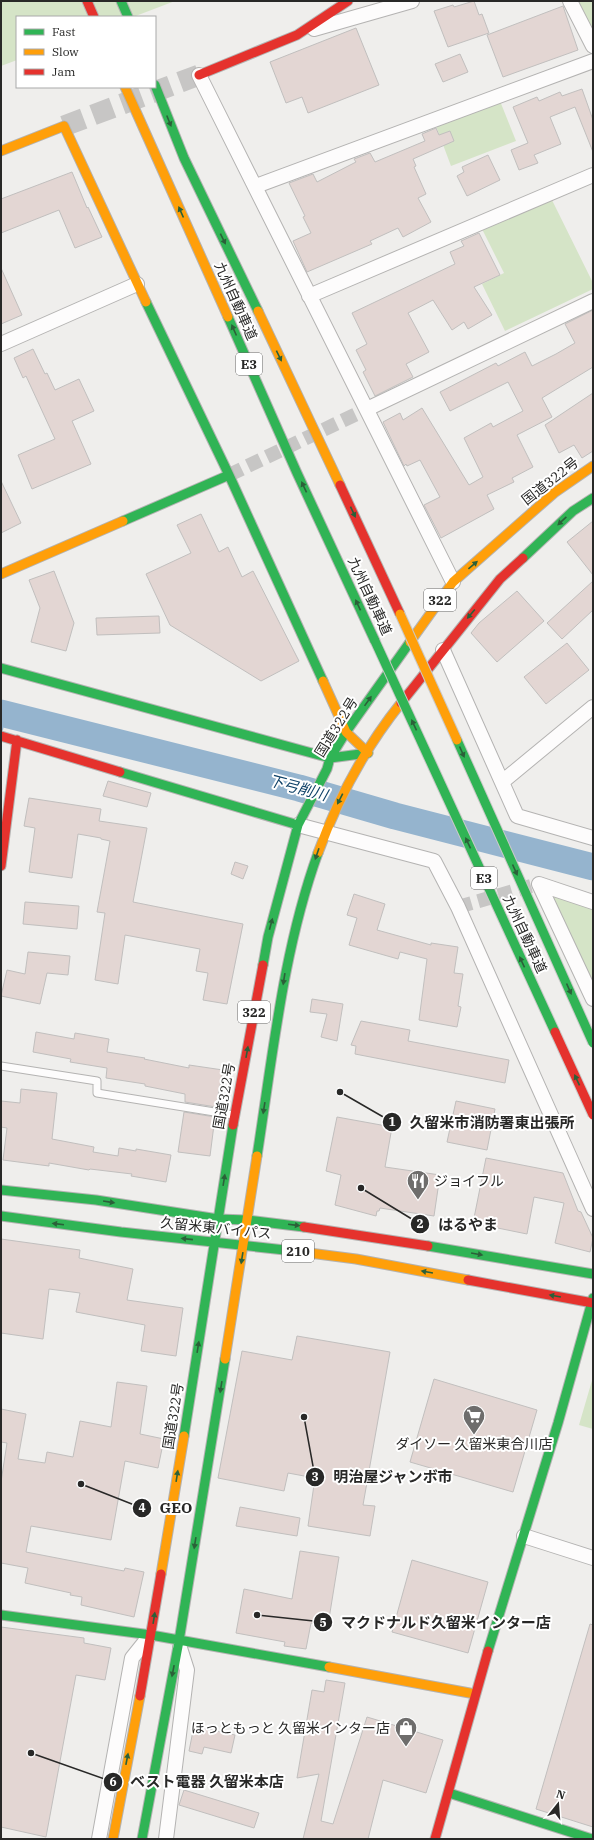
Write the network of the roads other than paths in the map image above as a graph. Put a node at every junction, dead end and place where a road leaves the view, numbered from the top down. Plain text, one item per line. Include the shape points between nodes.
1 (87, 1) edge
2 (121, 1) edge
3 (348, 1) edge
4 (412, 1) edge
5 (570, 1) edge
6 (94, 16) edge
7 (128, 16) edge
8 (297, 35) junction
9 (593, 46) edge
10 (593, 61) edge
11 (199, 75) joint
12 (156, 87) edge
13 (125, 88) edge
14 (1, 151) edge
15 (593, 175) edge
16 (256, 186) junction
17 (137, 284) junction
18 (309, 296) junction
19 (593, 301) edge
20 (1, 344) edge
21 (367, 409) junction
22 (593, 466) edge
23 (229, 475) junction
24 (593, 498) edge
25 (1, 574) edge
26 (453, 582) junction
27 (443, 650) junction
28 (1, 668) edge
29 (593, 707) edge
30 (346, 732) junction
31 (1, 736) edge
32 (17, 740) junction
33 (368, 752) junction
34 (330, 758) junction
35 (502, 782) junction
36 (298, 825) junction
37 (324, 831) junction
38 (593, 838) edge
39 (1, 866) edge
40 (593, 902) edge
41 (593, 999) edge
42 (593, 1043) edge
43 (1, 1066) edge
44 (593, 1115) edge
45 (235, 1116) junction
46 (1, 1190) edge
47 (593, 1209) edge
48 (1, 1216) edge
49 (218, 1219) junction
50 (247, 1220) junction
51 (215, 1241) junction
52 (244, 1244) junction
53 (593, 1274) edge
54 (592, 1301) edge
55 (524, 1536) junction
56 (593, 1558) edge
57 (1, 1614) edge
58 (151, 1635) junction
59 (178, 1641) junction
60 (475, 1694) junction
61 (449, 1793) junction
62 (99, 1839) edge
63 (113, 1839) edge
64 (142, 1839) edge
65 (166, 1839) edge
66 (435, 1839) edge
67 (592, 1839) edge

1 - 6 main road
2 - 7 main road
3 - 8 main road
4 - 8 street
5 - 9 street
8 - 11 main road
10 - 16 street
11 - 16 street
12 -> 42 main road, 九州自動車道 / E3, bridge via 184,158 400,614
44 -> 13 main road, 九州自動車道 / E3, bridge via 294,465
14 - 17 main road via 64,126
15 - 18 street
16 - 18 street
17 - 20 street
17 - 23 main road
18 - 21 street
19 - 21 street
21 - 26 street
26 -> 22 main road, 国道322号 / 322 via 554,493
23 - 25 main road
23 - 30 main road
24 -> 27 main road, 322 via 573,511 500,579
30 -> 26 main road, 国道322号 / 322
27 - 33 main road, 322 via 381,728
27 - 35 street
28 - 34 main road
29 - 35 street
30 - 33 main road
30 - 34 main road, 国道322号 / 322
31 - 32 main road
32 - 36 main road
32 - 39 main road
33 - 34 main road
33 -> 37 main road, 322 via 350,780
34 - 36 main road, 国道322号 / 322 via 327,770
35 - 38 street via 517,816
36 - 37 street
45 -> 36 main road, 国道322号 / 322 via 268,937
37 - 47 street via 434,861 461,914
37 -> 50 main road, 322 via 304,891 287,962
40 - 41 street via 539,884
43 - 45 lane via 98,1081 97,1093
49 -> 45 main road, 国道322号 / 322
46 -> 49 main road, 久留米東バイパス / 210 via 96,1200
51 -> 48 main road, 久留米東バイパス / 210
49 - 50 main road, 久留米東バイパス / 210
49 - 51 main road, 国道322号 / 322
50 - 52 main road, 322
50 -> 53 main road, 久留米東バイパス / 210 via 338,1231
51 - 52 main road, 久留米東バイパス / 210
58 -> 51 main road, 国道322号 / 322
54 -> 52 main road, 久留米東バイパス / 210 via 356,1259
52 -> 59 main road, 322
54 - 55 main road
55 - 56 street
55 - 60 main road
57 - 58 main road
58 - 59 main road
58 - 62 street via 132,1658
63 -> 58 main road, 国道322号 / 322
59 - 60 main road
59 -> 64 main road, 322
59 - 65 street via 187,1670
60 - 61 main road
61 - 66 main road
61 - 67 main road

